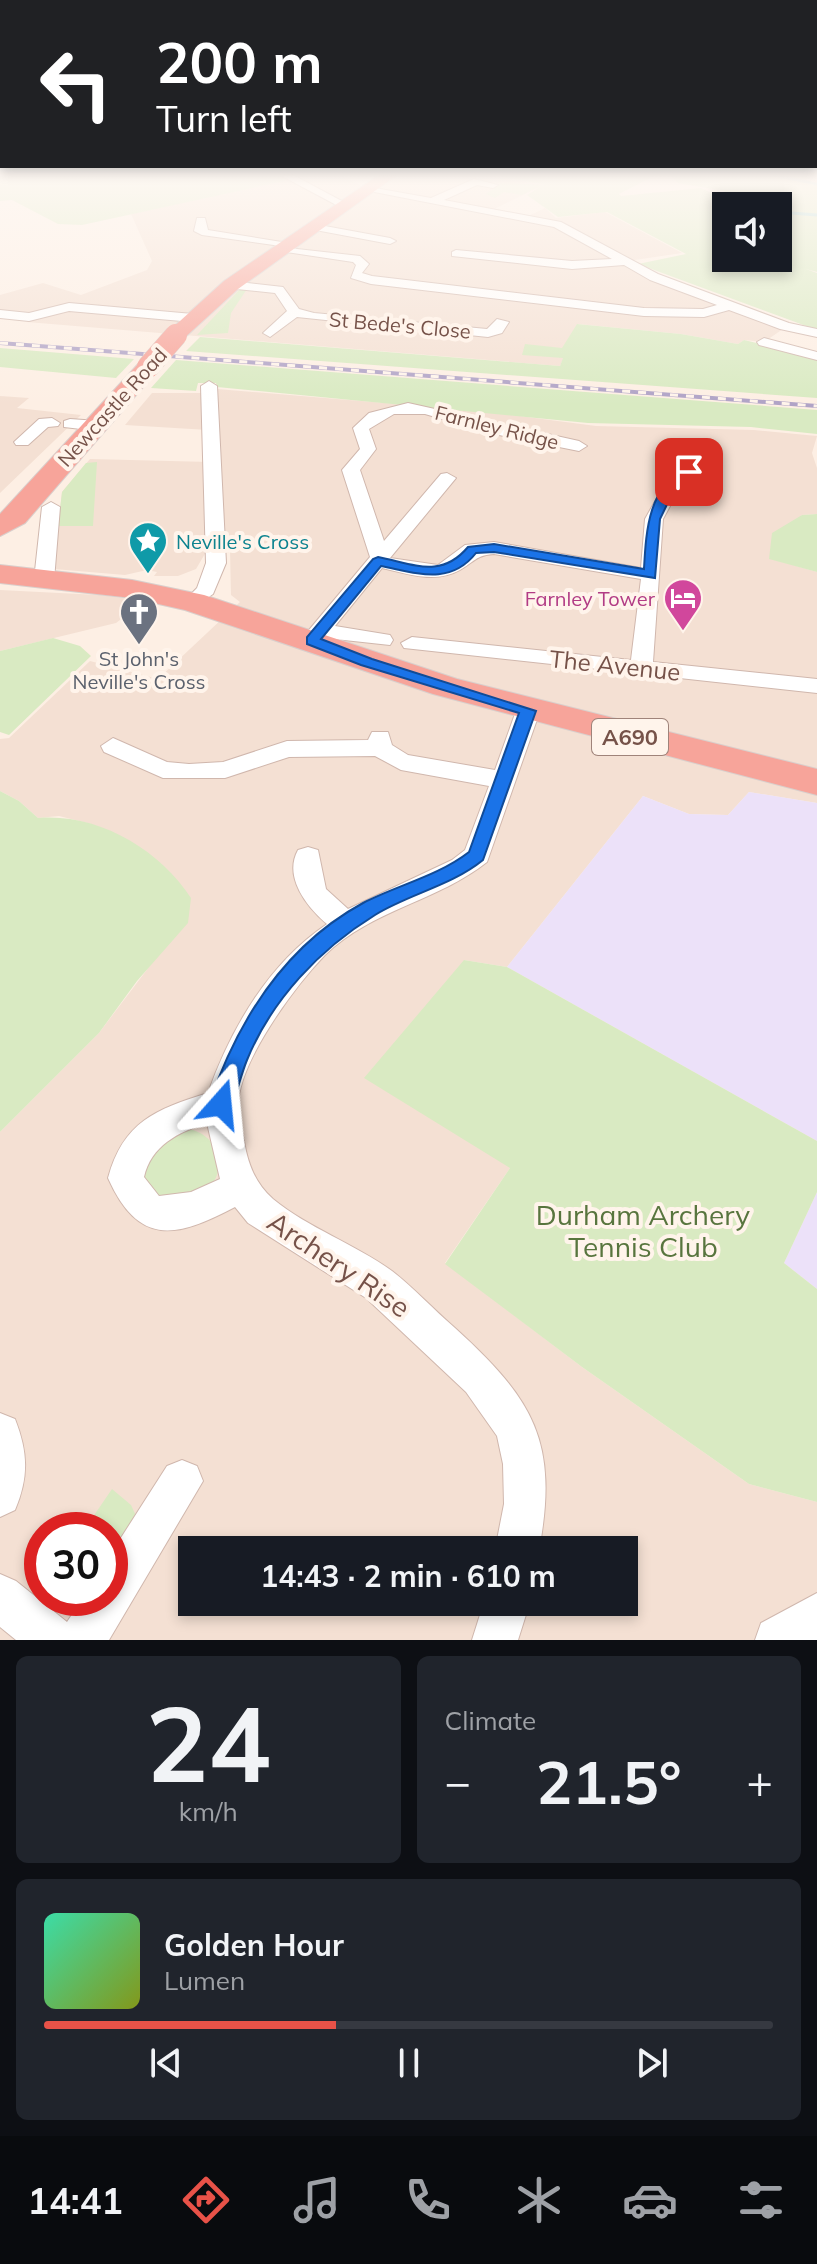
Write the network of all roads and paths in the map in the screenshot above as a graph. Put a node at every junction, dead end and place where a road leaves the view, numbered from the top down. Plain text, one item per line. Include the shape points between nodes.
1 (277, 252) edge
2 (311, 252) edge
3 (458, 252) edge
4 (605, 252) edge
5 (456, 254) junction
6 (622, 262) junction
7 (446, 265) dead end
8 (436, 276) dead end
9 (231, 285) junction
10 (427, 287) junction
11 (727, 306) junction
12 (294, 312) junction
13 (0, 314) edge
14 (193, 318) junction
15 (502, 322) dead end
16 (785, 326) junction
17 (270, 333) dead end
18 (817, 333) edge
19 (817, 356) edge
20 (209, 386) dead end
21 (345, 416) dead end
22 (369, 419) junction
23 (98, 426) junction
24 (22, 442) dead end
25 (580, 444) dead end
26 (715, 465) dead end
27 (447, 478) dead end
28 (51, 507) dead end
29 (5, 530) edge
30 (379, 560) junction
31 (0, 574) edge
32 (650, 575) junction
33 (38, 579) junction
34 (0, 581) edge
35 (193, 602) junction
36 (318, 636) junction
37 (382, 640) dead end
38 (412, 643) dead end
39 (641, 667) junction
40 (817, 686) edge
41 (528, 711) junction
42 (113, 746) dead end
43 (502, 780) junction
44 (817, 782) edge
45 (308, 857) dead end
46 (346, 923) junction
47 (221, 1104) junction
48 (240, 1186) junction
49 (0, 1434) edge
50 (182, 1481) dead end
51 (0, 1495) edge
52 (520, 1536) edge
53 (128, 1569) edge
54 (0, 1597) edge
55 (98, 1616) edge
56 (817, 1616) edge
57 (52, 1640) edge
58 (83, 1640) edge
59 (778, 1640) edge

1 - 9 highway
2 - 10 street via 356,259 363,264 355,275 360,278
3 - 5 street
4 - 6 street
5 - 6 street via 572,265
5 - 7 street
6 - 11 street
8 - 10 street
9 - 12 street, St Bede's Close via 279,290
9 - 14 highway, Newcastle Road
10 - 11 street via 656,313 704,313
11 - 16 street
12 - 15 street, St Bede's Close via 488,333
12 - 17 street, St Bede's Close
13 - 14 street via 29,317 69,307
14 - 23 highway, Newcastle Road, bridge
16 - 18 street
16 - 19 street via 764,342
20 - 35 street via 216,563 206,590
21 - 22 street, Farnley Ridge
22 - 25 street, Farnley Ridge via 390,411 424,409 516,434
22 - 30 street via 361,428 368,449 351,470
23 - 24 street via 56,420
23 - 29 highway, Newcastle Road
26 - 32 street via 689,472 670,486 654,519
27 - 30 street
28 - 33 street
29 - 33 highway via 14,560
30 - 32 street via 437,573 460,564 472,549 494,548
30 - 36 street
31 - 33 highway, A690
32 - 39 street
33 - 34 highway, A690
33 - 35 highway, A690
35 - 36 highway, A690
36 - 37 street
36 - 41 highway, A690 via 445,687
38 - 39 street, The Avenue
39 - 40 street, The Avenue
41 - 43 street, Archery Rise
41 - 44 highway, A690
42 - 43 street via 163,770 189,772 225,770 287,749 380,743 401,762
43 - 46 street, Archery Rise via 477,855
45 - 46 street via 308,887
46 - 47 street, Archery Rise via 316,946 269,1000 236,1059
47 - 48 street, Archery Rise via 223,1133
47 - 48 street via 156,1129 133,1152 126,1178 139,1204 168,1215 202,1207
48 - 52 street, Archery Rise via 261,1211 379,1285 480,1378 516,1427 526,1504
49 - 51 street via 5,1478
50 - 53 street
54 - 57 street
55 - 58 street
56 - 59 street

